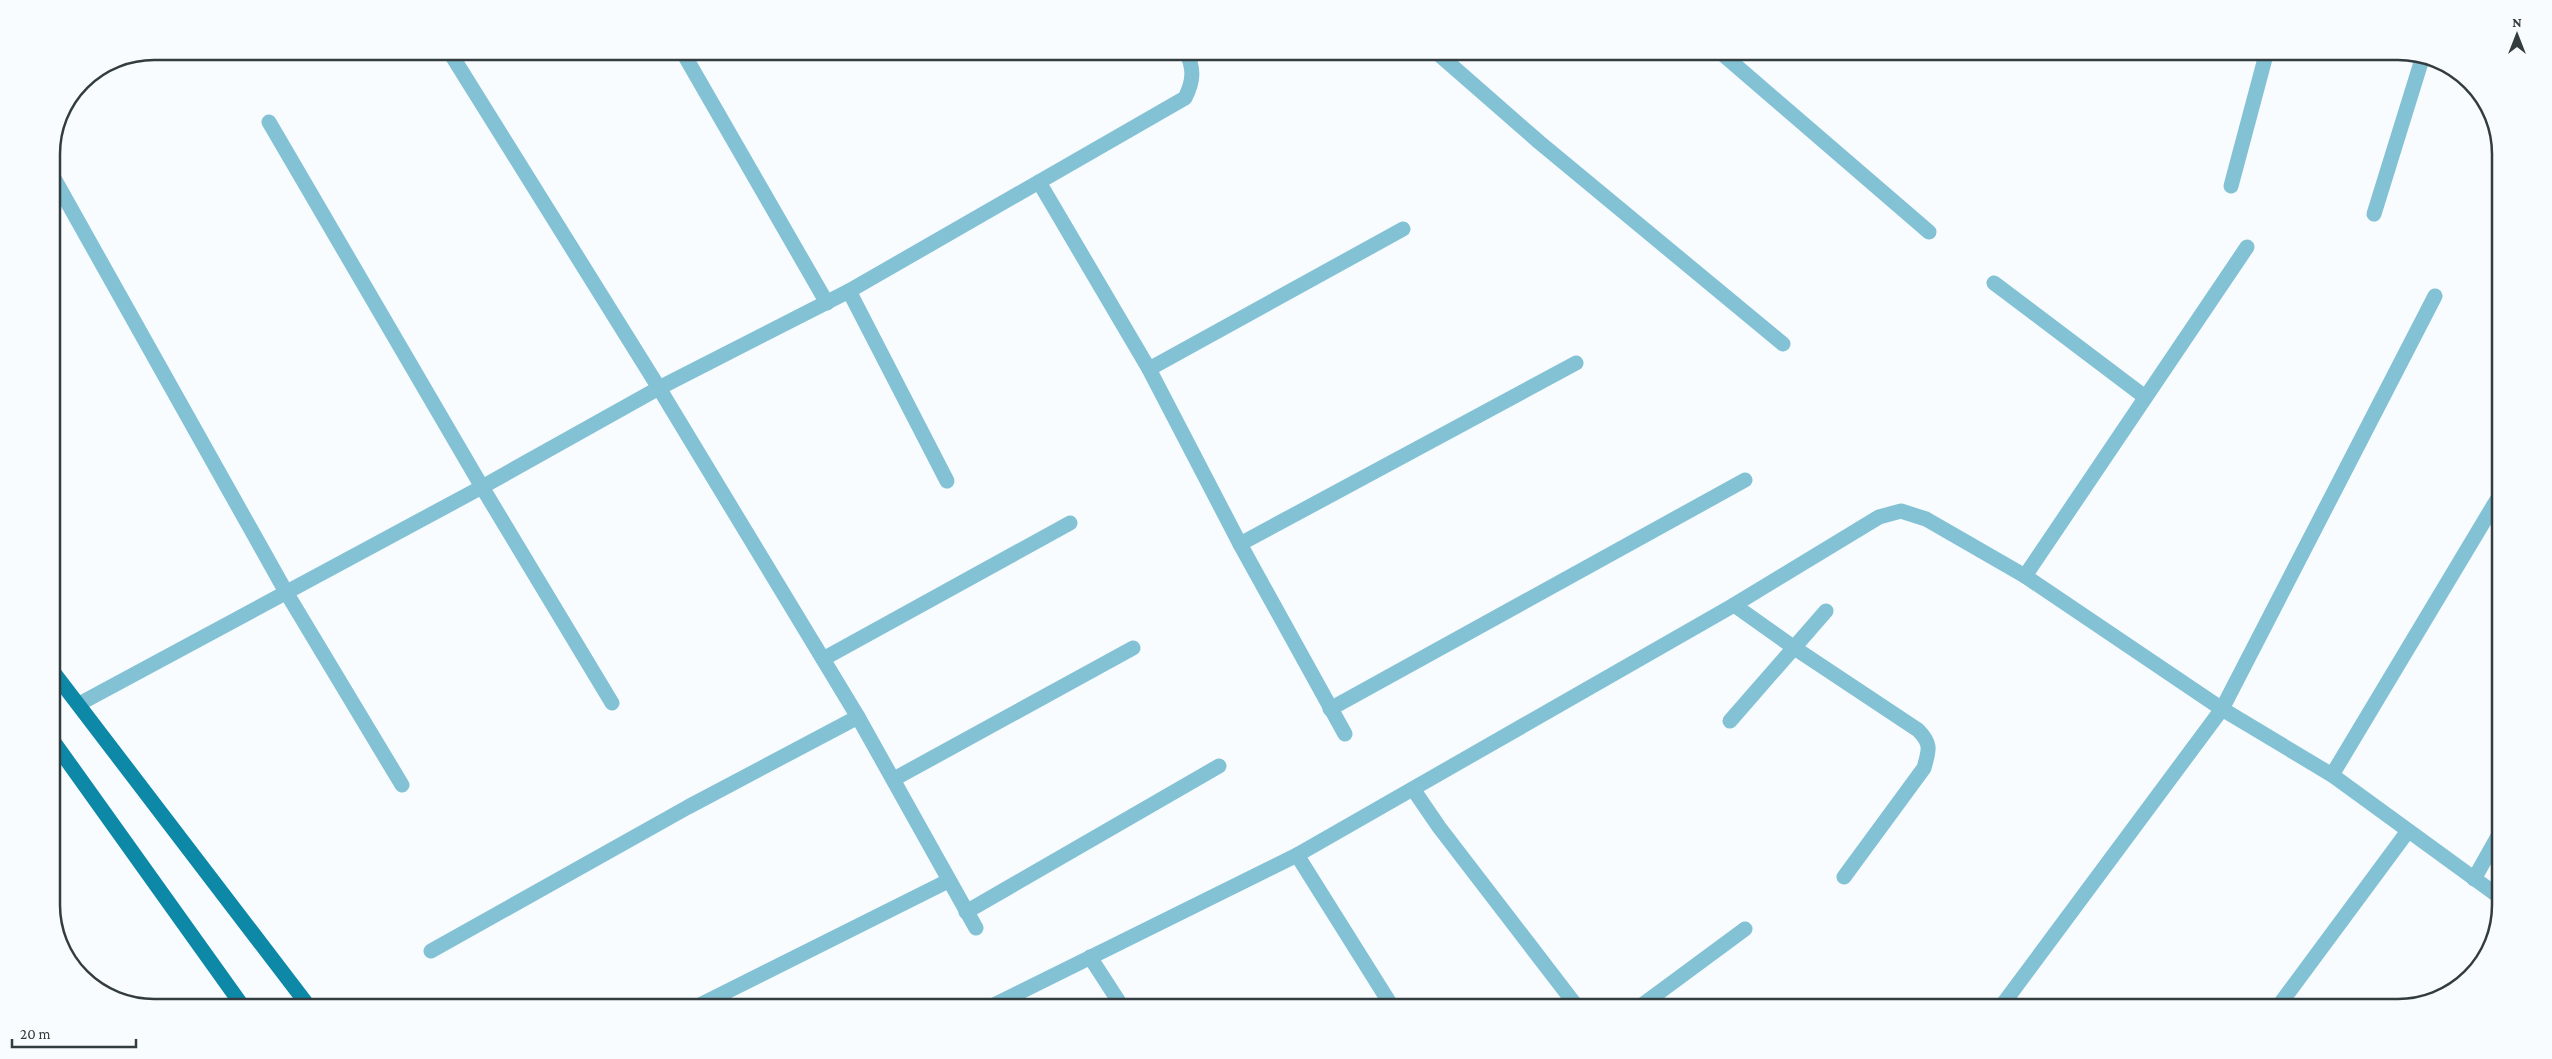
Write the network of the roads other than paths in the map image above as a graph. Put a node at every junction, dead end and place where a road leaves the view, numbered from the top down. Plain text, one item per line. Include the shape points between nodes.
1 (455, 60) edge
2 (687, 60) edge
3 (1190, 60) edge
4 (1445, 60) edge
5 (1729, 60) edge
6 (2265, 60) edge
7 (2421, 63) edge
8 (269, 122) dead end
9 (1039, 182) junction
10 (2231, 186) dead end
11 (60, 187) edge
12 (2374, 214) dead end
13 (1403, 229) dead end
14 (1929, 232) dead end
15 (2246, 247) dead end
16 (1994, 283) dead end
17 (849, 291) junction
18 (2435, 296) dead end
19 (826, 303) junction
20 (1783, 344) dead end
21 (1576, 363) dead end
22 (1149, 369) junction
23 (658, 388) junction
24 (2145, 397) junction
25 (947, 480) dead end
26 (1745, 480) dead end
27 (482, 487) junction
28 (2492, 508) edge
29 (1070, 523) dead end
30 (1240, 544) junction
31 (2026, 576) junction
32 (286, 592) junction
33 (1734, 605) junction
34 (1826, 611) dead end
35 (1133, 648) dead end
36 (1796, 649) junction
37 (823, 659) junction
38 (60, 679) edge
39 (612, 703) dead end
40 (79, 704) junction
41 (1330, 709) junction
42 (2222, 709) junction
43 (858, 717) junction
44 (1730, 721) dead end
45 (1344, 734) dead end
46 (60, 749) edge
47 (1220, 766) dead end
48 (2332, 775) junction
49 (894, 779) junction
50 (402, 786) dead end
51 (1413, 789) junction
52 (2408, 831) junction
53 (2492, 847) edge
54 (1296, 855) junction
55 (1844, 877) dead end
56 (2474, 879) junction
57 (948, 881) junction
58 (2492, 892) edge
59 (966, 912) junction
60 (976, 928) dead end
61 (1745, 929) dead end
62 (431, 951) dead end
63 (1090, 957) junction
64 (238, 999) edge
65 (303, 999) edge
66 (712, 999) edge
67 (1006, 999) edge
68 (1117, 999) edge
69 (1387, 999) edge
70 (1571, 999) edge
71 (1650, 999) edge
72 (2007, 999) edge
73 (2284, 999) edge

1 - 23 street
2 - 19 street
3 - 9 street via 1192,84 1185,98
4 - 20 street
5 - 14 street
6 - 10 street
7 - 12 street
8 - 27 street
9 - 17 street
9 - 22 street
11 - 32 street
13 - 22 street
15 - 24 street
16 - 24 street
17 - 19 street
17 - 25 street
18 - 42 street
19 - 23 street
21 - 30 street
22 - 30 street
23 - 27 street
23 - 37 street
24 - 31 street
26 - 41 street
27 - 32 street
27 - 39 street
28 - 48 street
29 - 37 street
30 - 41 street
31 - 33 street via 1926,519 1901,511 1879,517
31 - 42 street
32 - 40 street
32 - 50 street
33 - 36 street
33 - 51 street
34 - 36 street
35 - 49 street
36 - 44 street
36 - 55 street via 1918,730 1928,740 1929,751 1924,768
37 - 43 street
38 - 40 main road
40 - 65 main road
41 - 45 street
42 - 48 street
42 - 72 street
43 - 49 street
43 - 62 street via 688,807
46 - 64 main road
47 - 59 street
48 - 52 street
49 - 57 street
51 - 54 street
51 - 70 street
52 - 56 street
52 - 73 street
53 - 56 street
54 - 63 street
54 - 69 street
56 - 58 street
57 - 59 street
57 - 66 street
59 - 60 street
61 - 71 street
63 - 67 street
63 - 68 street

